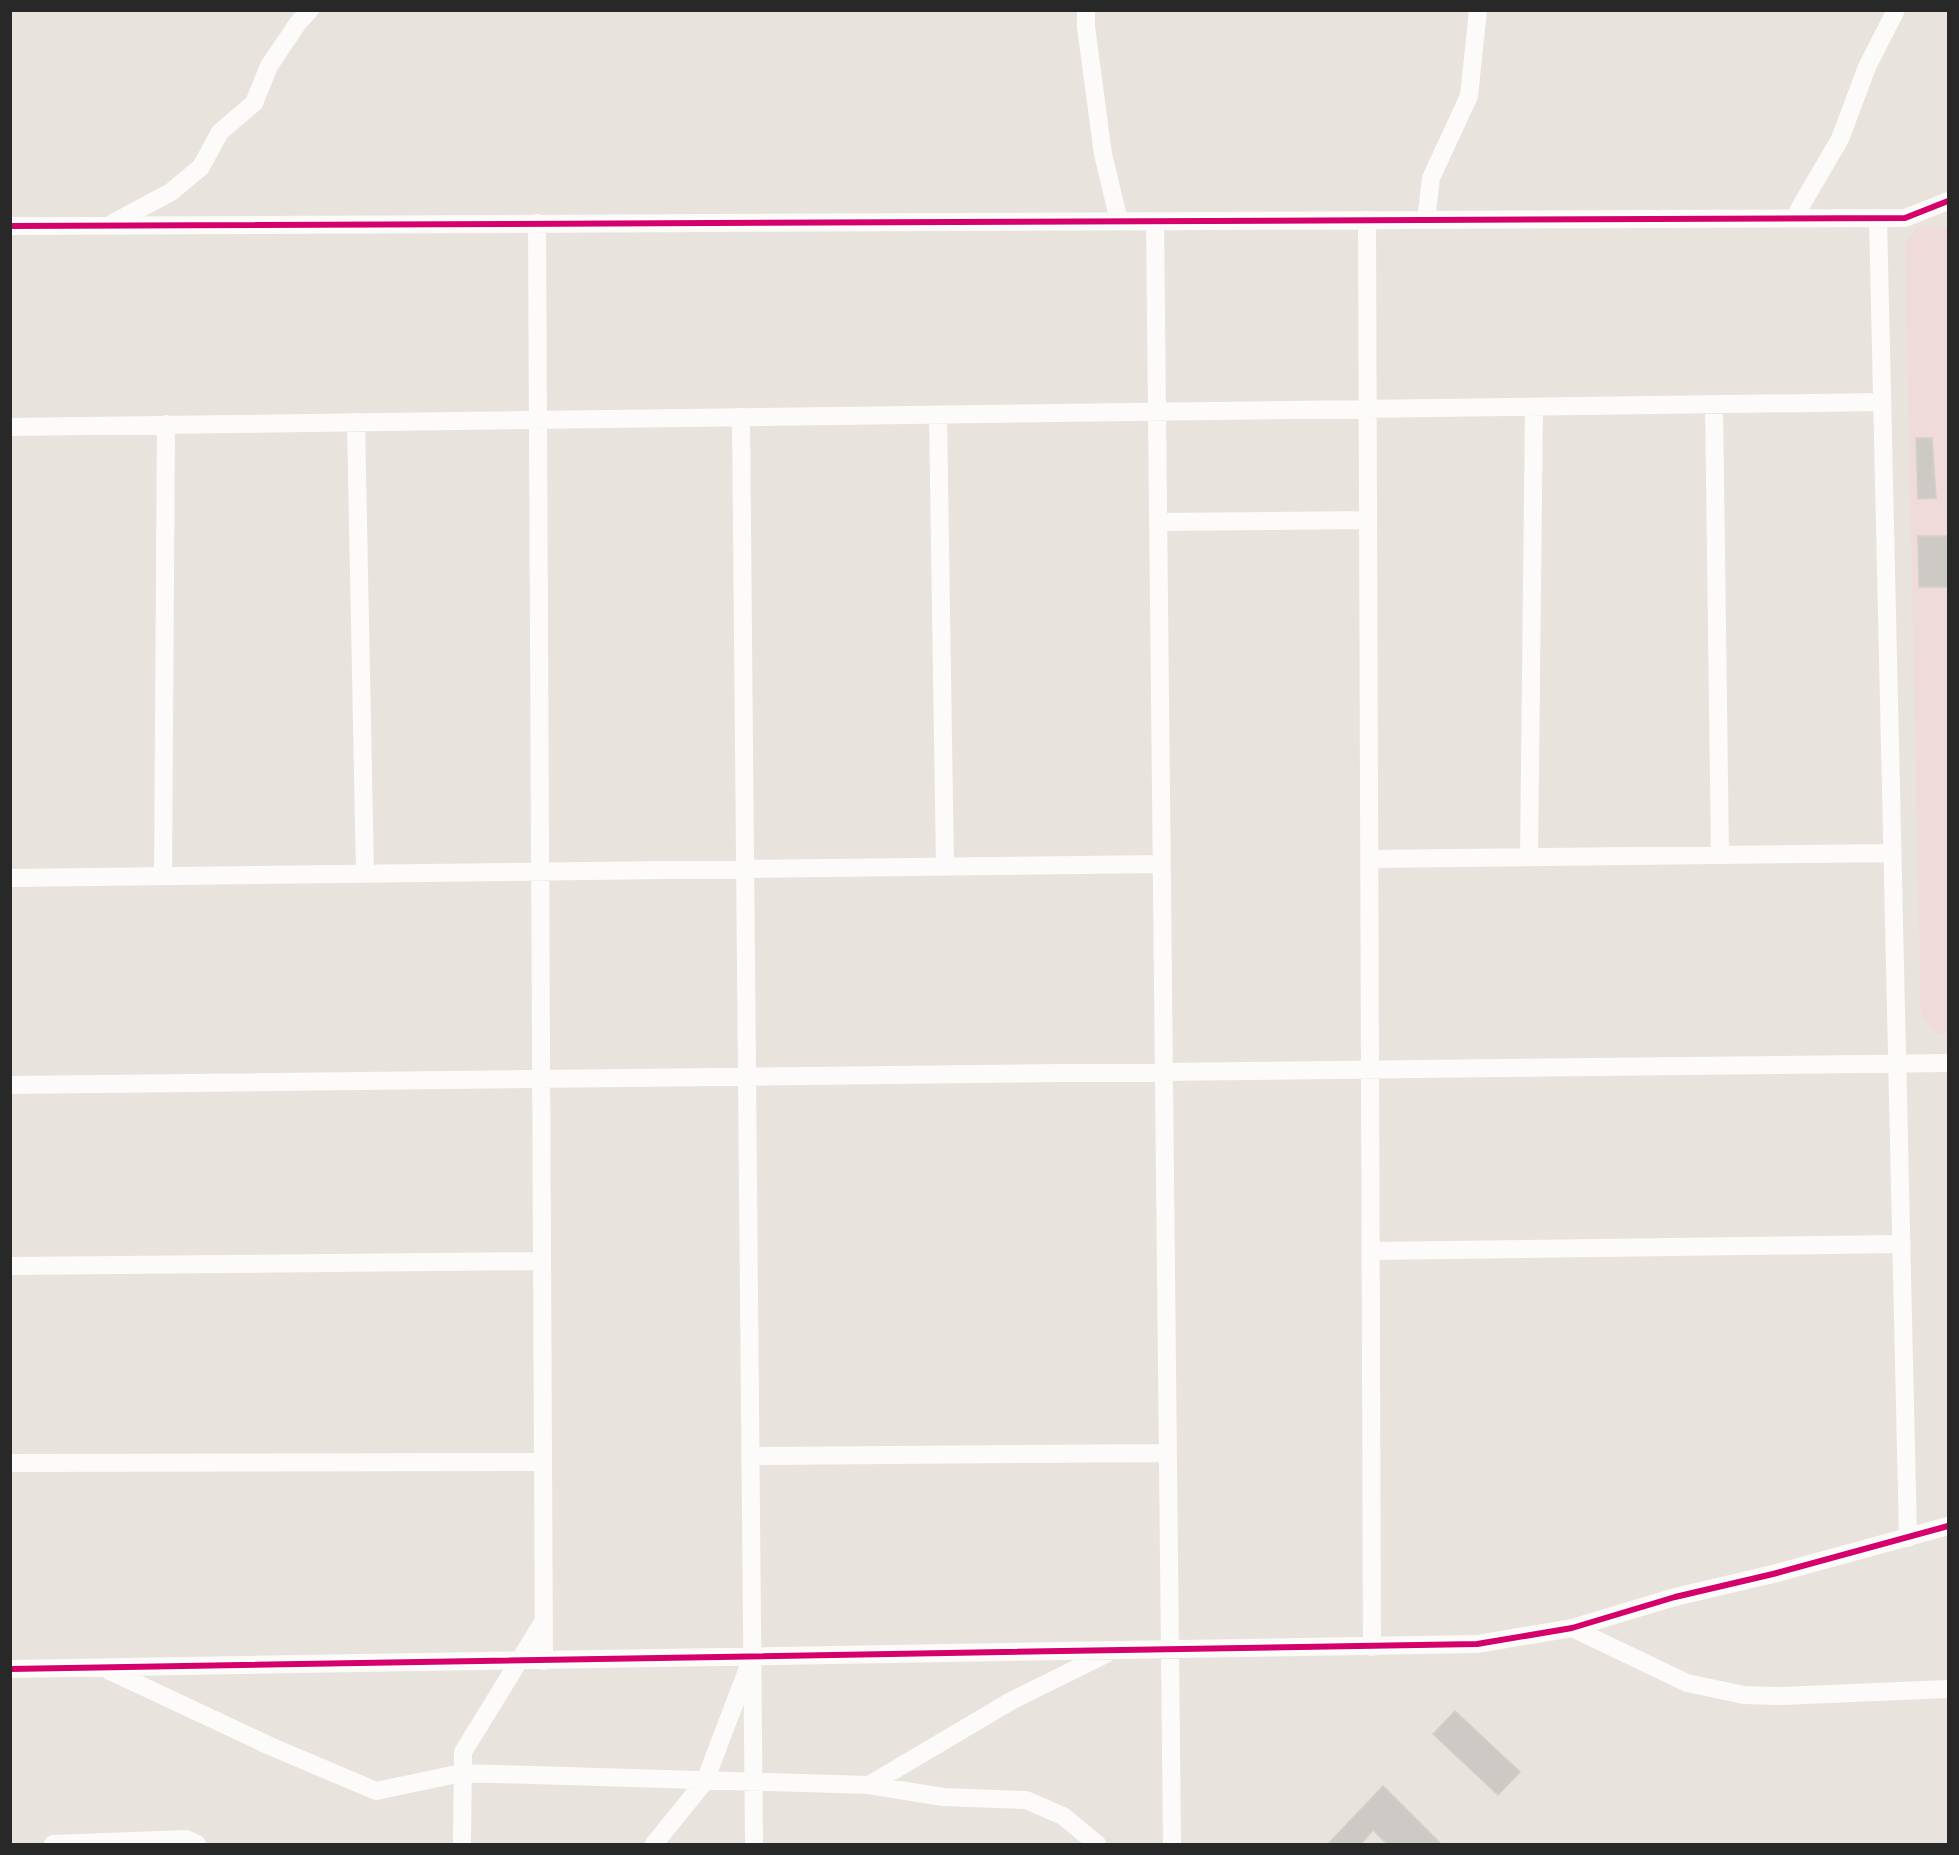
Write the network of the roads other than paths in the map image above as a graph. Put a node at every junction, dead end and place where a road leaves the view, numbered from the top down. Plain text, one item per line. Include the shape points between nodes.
1 (310, 10) edge
2 (1086, 10) edge
3 (1478, 10) edge
4 (1896, 10) edge
5 (1948, 201) edge
6 (1799, 209) dead end
7 (1878, 218) junction
8 (1367, 220) junction
9 (1426, 220) junction
10 (1119, 221) junction
11 (1155, 221) junction
12 (537, 224) junction
13 (109, 225) junction
14 (10, 226) edge
15 (1882, 402) junction
16 (1714, 404) junction
17 (1534, 407) junction
18 (1367, 409) junction
19 (1157, 412) junction
20 (938, 414) junction
21 (741, 417) junction
22 (538, 420) junction
23 (356, 422) junction
24 (166, 424) junction
25 (10, 427) edge
26 (1368, 520) junction
27 (1158, 522) junction
28 (1893, 853) junction
29 (1720, 855) junction
30 (1529, 857) junction
31 (1369, 859) junction
32 (1162, 864) junction
33 (945, 867) junction
34 (746, 869) junction
35 (540, 871) junction
36 (364, 874) junction
37 (163, 876) junction
38 (10, 878) edge
39 (1897, 1063) junction
40 (1948, 1063) edge
41 (1370, 1069) junction
42 (1164, 1072) junction
43 (747, 1076) junction
44 (541, 1079) junction
45 (10, 1085) edge
46 (1901, 1244) junction
47 (1371, 1251) junction
48 (542, 1261) junction
49 (10, 1266) edge
50 (1168, 1453) junction
51 (751, 1456) junction
52 (543, 1462) junction
53 (10, 1463) edge
54 (1948, 1526) edge
55 (1908, 1538) junction
56 (544, 1620) junction
57 (1572, 1628) junction
58 (1372, 1647) junction
59 (1170, 1651) junction
60 (1110, 1652) junction
61 (753, 1657) junction
62 (521, 1661) junction
63 (544, 1661) junction
64 (104, 1668) junction
65 (10, 1669) edge
66 (1948, 1689) edge
67 (462, 1773) junction
68 (705, 1781) junction
69 (754, 1783) junction
70 (869, 1785) junction
71 (54, 1845) edge
72 (197, 1845) edge
73 (462, 1845) edge
74 (654, 1845) edge
75 (754, 1845) edge
76 (1097, 1845) edge
77 (1172, 1845) edge

1 - 13 street via 269,66 254,104 220,132 201,167 171,192
2 - 10 street via 1103,154
3 - 9 street via 1468,96 1431,178
4 - 6 street via 1867,67 1840,139
5 - 7 street via 1905,218
7 - 9 street
7 - 15 street
8 - 9 street
8 - 11 street
8 - 18 street
10 - 11 street
10 - 12 street
11 - 19 street
12 - 13 street
12 - 22 street
13 - 14 street
15 - 16 street
15 - 28 street
16 - 17 street
16 - 29 street
17 - 18 street
17 - 30 street
18 - 19 street
18 - 26 street
19 - 20 street
19 - 27 street
20 - 21 street
20 - 33 street
21 - 22 street
21 - 34 street
22 - 23 street
22 - 35 street
23 - 24 street
23 - 36 street
24 - 25 street
24 - 37 street
26 - 27 street
26 - 31 street
27 - 32 street
28 - 29 street
28 - 39 street
29 - 30 street
30 - 31 street
31 - 41 street
32 - 33 street
32 - 42 street
33 - 34 street
34 - 35 street
34 - 43 street
35 - 36 street
35 - 44 street
36 - 37 street
37 - 38 street
39 - 40 street
39 - 41 street
39 - 46 street
41 - 42 street
41 - 47 street
42 - 43 street
42 - 50 street
43 - 44 street
43 - 51 street
44 - 45 street
44 - 48 street
46 - 47 street
46 - 55 street
47 - 58 street
48 - 49 street
48 - 52 street
50 - 51 street
50 - 59 street
51 - 61 street
52 - 53 street
52 - 56 street
54 - 55 street
55 - 57 street via 1675,1597
56 - 62 street
56 - 63 street
57 - 58 street via 1477,1644
57 - 66 street via 1687,1683 1744,1695
58 - 59 street
59 - 60 street
59 - 77 street
60 - 61 street
60 - 70 street via 1011,1701
61 - 63 street
61 - 68 street
61 - 69 street
62 - 63 street
62 - 64 street
62 - 67 street via 463,1752
64 - 65 street
64 - 67 street via 376,1791
67 - 68 street
67 - 73 street
68 - 69 street
68 - 74 street
69 - 70 street
69 - 75 street
70 - 76 street via 943,1797 1026,1800 1063,1816
71 - 72 street via 186,1839

